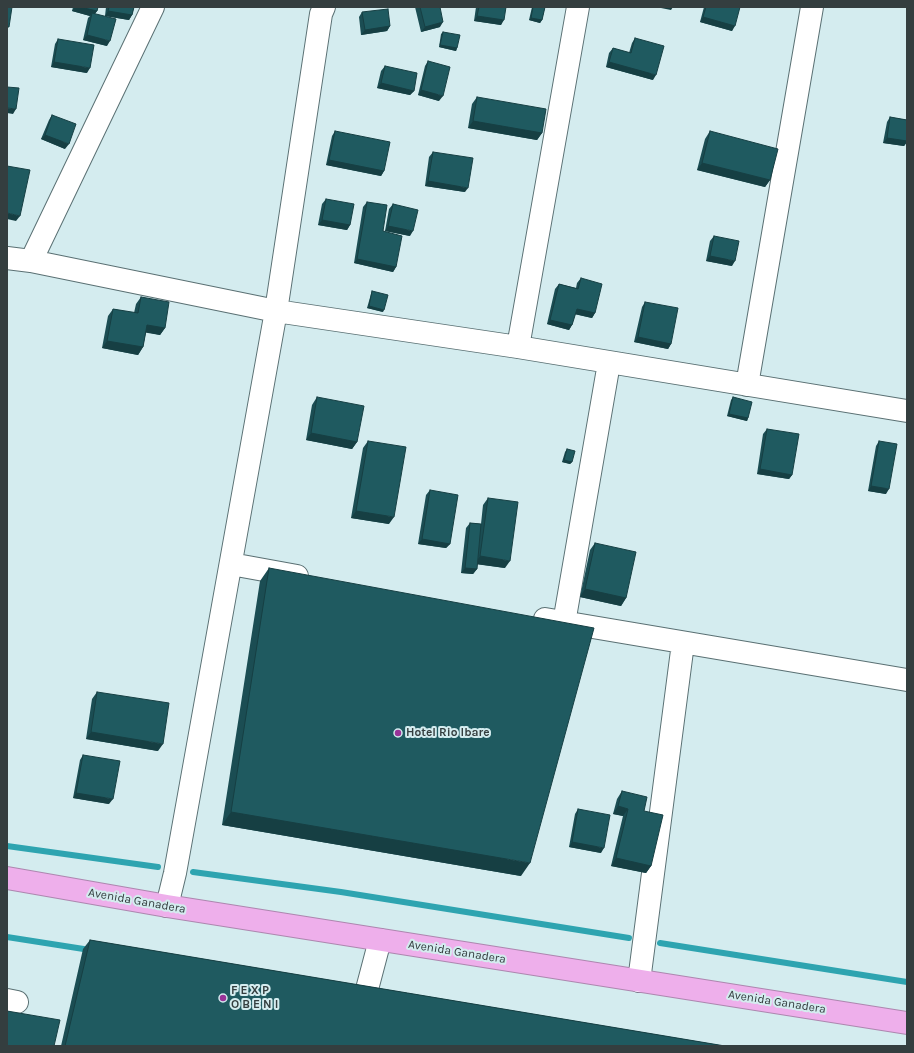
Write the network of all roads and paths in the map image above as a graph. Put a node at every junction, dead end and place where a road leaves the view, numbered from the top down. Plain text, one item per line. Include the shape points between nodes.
1 (153, 7) edge
2 (324, 7) edge
3 (578, 7) edge
4 (812, 7) edge
5 (7, 258) edge
6 (31, 261) junction
7 (276, 312) junction
8 (518, 347) junction
9 (609, 363) junction
10 (747, 385) junction
11 (907, 411) edge
12 (231, 564) junction
13 (316, 579) edge
14 (525, 616) edge
15 (564, 623) junction
16 (683, 643) junction
17 (907, 680) edge
18 (7, 878) edge
19 (167, 906) junction
20 (380, 940) junction
21 (639, 981) junction
22 (907, 1023) edge
23 (352, 1046) edge

1 - 6 street
2 - 7 street
3 - 8 street
4 - 10 street
5 - 6 street
6 - 7 street
7 - 8 street
7 - 12 street
8 - 9 street
9 - 10 street
9 - 15 street
10 - 11 street
12 - 13 street
12 - 19 street
14 - 15 street
15 - 16 street
16 - 17 street
16 - 21 street
18 - 19 highway, Avenida Ganadera
19 - 20 highway, Avenida Ganadera
20 - 21 highway, Avenida Ganadera
20 - 23 street
21 - 22 highway, Avenida Ganadera

